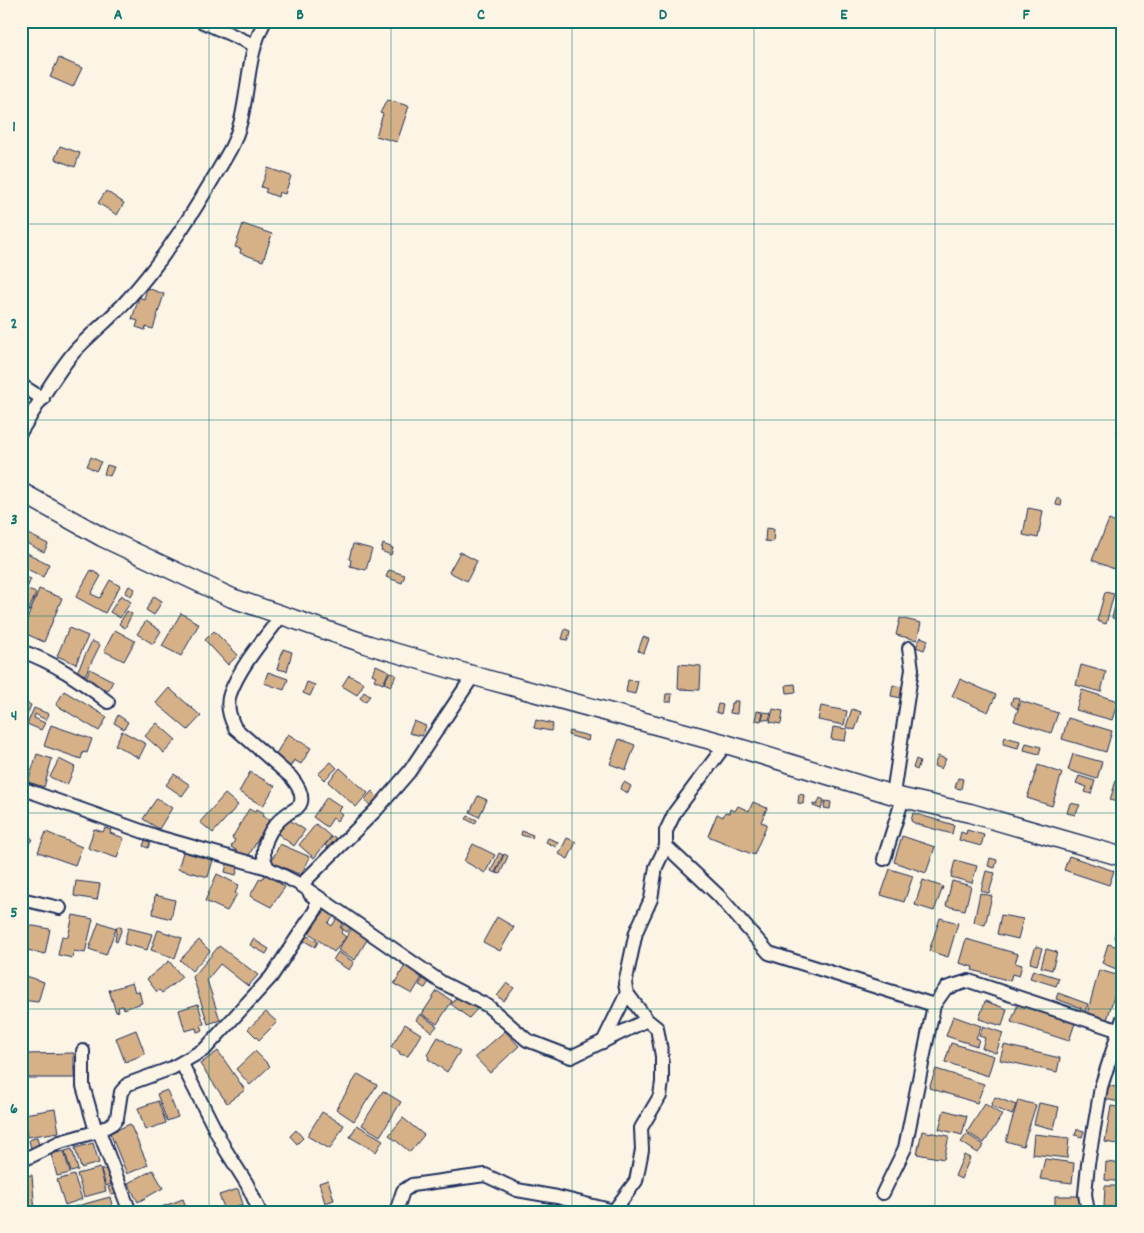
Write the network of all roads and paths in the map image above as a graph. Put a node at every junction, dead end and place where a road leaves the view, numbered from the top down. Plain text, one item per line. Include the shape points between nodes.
1 (201, 21) edge
2 (265, 21) edge
3 (254, 45) junction
4 (21, 385) edge
5 (42, 399) junction
6 (21, 431) edge
7 (21, 492) edge
8 (282, 615) junction
9 (909, 648) dead end
10 (21, 651) edge
11 (473, 676) junction
12 (108, 702) dead end
13 (726, 744) junction
14 (21, 788) edge
15 (898, 796) junction
16 (666, 846) junction
17 (1123, 857) edge
18 (884, 859) dead end
19 (268, 868) junction
20 (301, 885) junction
21 (21, 898) edge
22 (60, 908) dead end
23 (627, 993) junction
24 (934, 1005) junction
25 (1123, 1018) edge
26 (647, 1020) junction
27 (1121, 1032) edge
28 (603, 1042) junction
29 (83, 1051) dead end
30 (182, 1064) junction
31 (97, 1131) junction
32 (21, 1160) edge
33 (883, 1193) dead end
34 (130, 1212) edge
35 (260, 1212) edge
36 (396, 1212) edge
37 (614, 1212) edge
38 (1088, 1212) edge

1 - 3 street
2 - 3 street
3 - 5 street via 241,128 203,196 159,262 128,300 74,353
4 - 5 street
5 - 6 street
7 - 8 main road via 182,576
8 - 11 main road
8 - 19 street via 229,696 229,717 235,728 291,777 301,796 301,803 296,809 274,825 263,848 262,856
9 - 15 street via 912,669
10 - 12 street via 37,656 76,678
11 - 13 main road
11 - 20 street via 409,772
13 - 15 main road
13 - 16 street via 675,812 666,831
14 - 19 street via 158,837
15 - 17 main road
15 - 18 street
16 - 23 street via 656,867 651,899 636,932 626,977
16 - 24 street via 719,896 768,953
19 - 20 street
20 - 28 street via 442,982 488,1006 527,1040 571,1057
20 - 30 street via 316,899 316,909 271,978 205,1049
21 - 22 street
23 - 26 street
23 - 28 street
24 - 27 street via 946,988 969,981
24 - 33 street via 905,1148
25 - 27 street
26 - 28 street
26 - 37 street via 656,1028 662,1056 660,1096 642,1128 636,1181
27 - 38 street via 1101,1086 1085,1194
29 - 31 street via 83,1086
30 - 31 street via 128,1084 122,1092 117,1118
30 - 35 street
31 - 32 street via 60,1142
31 - 34 street
36 - 37 street via 403,1191 412,1185 485,1175 517,1190

